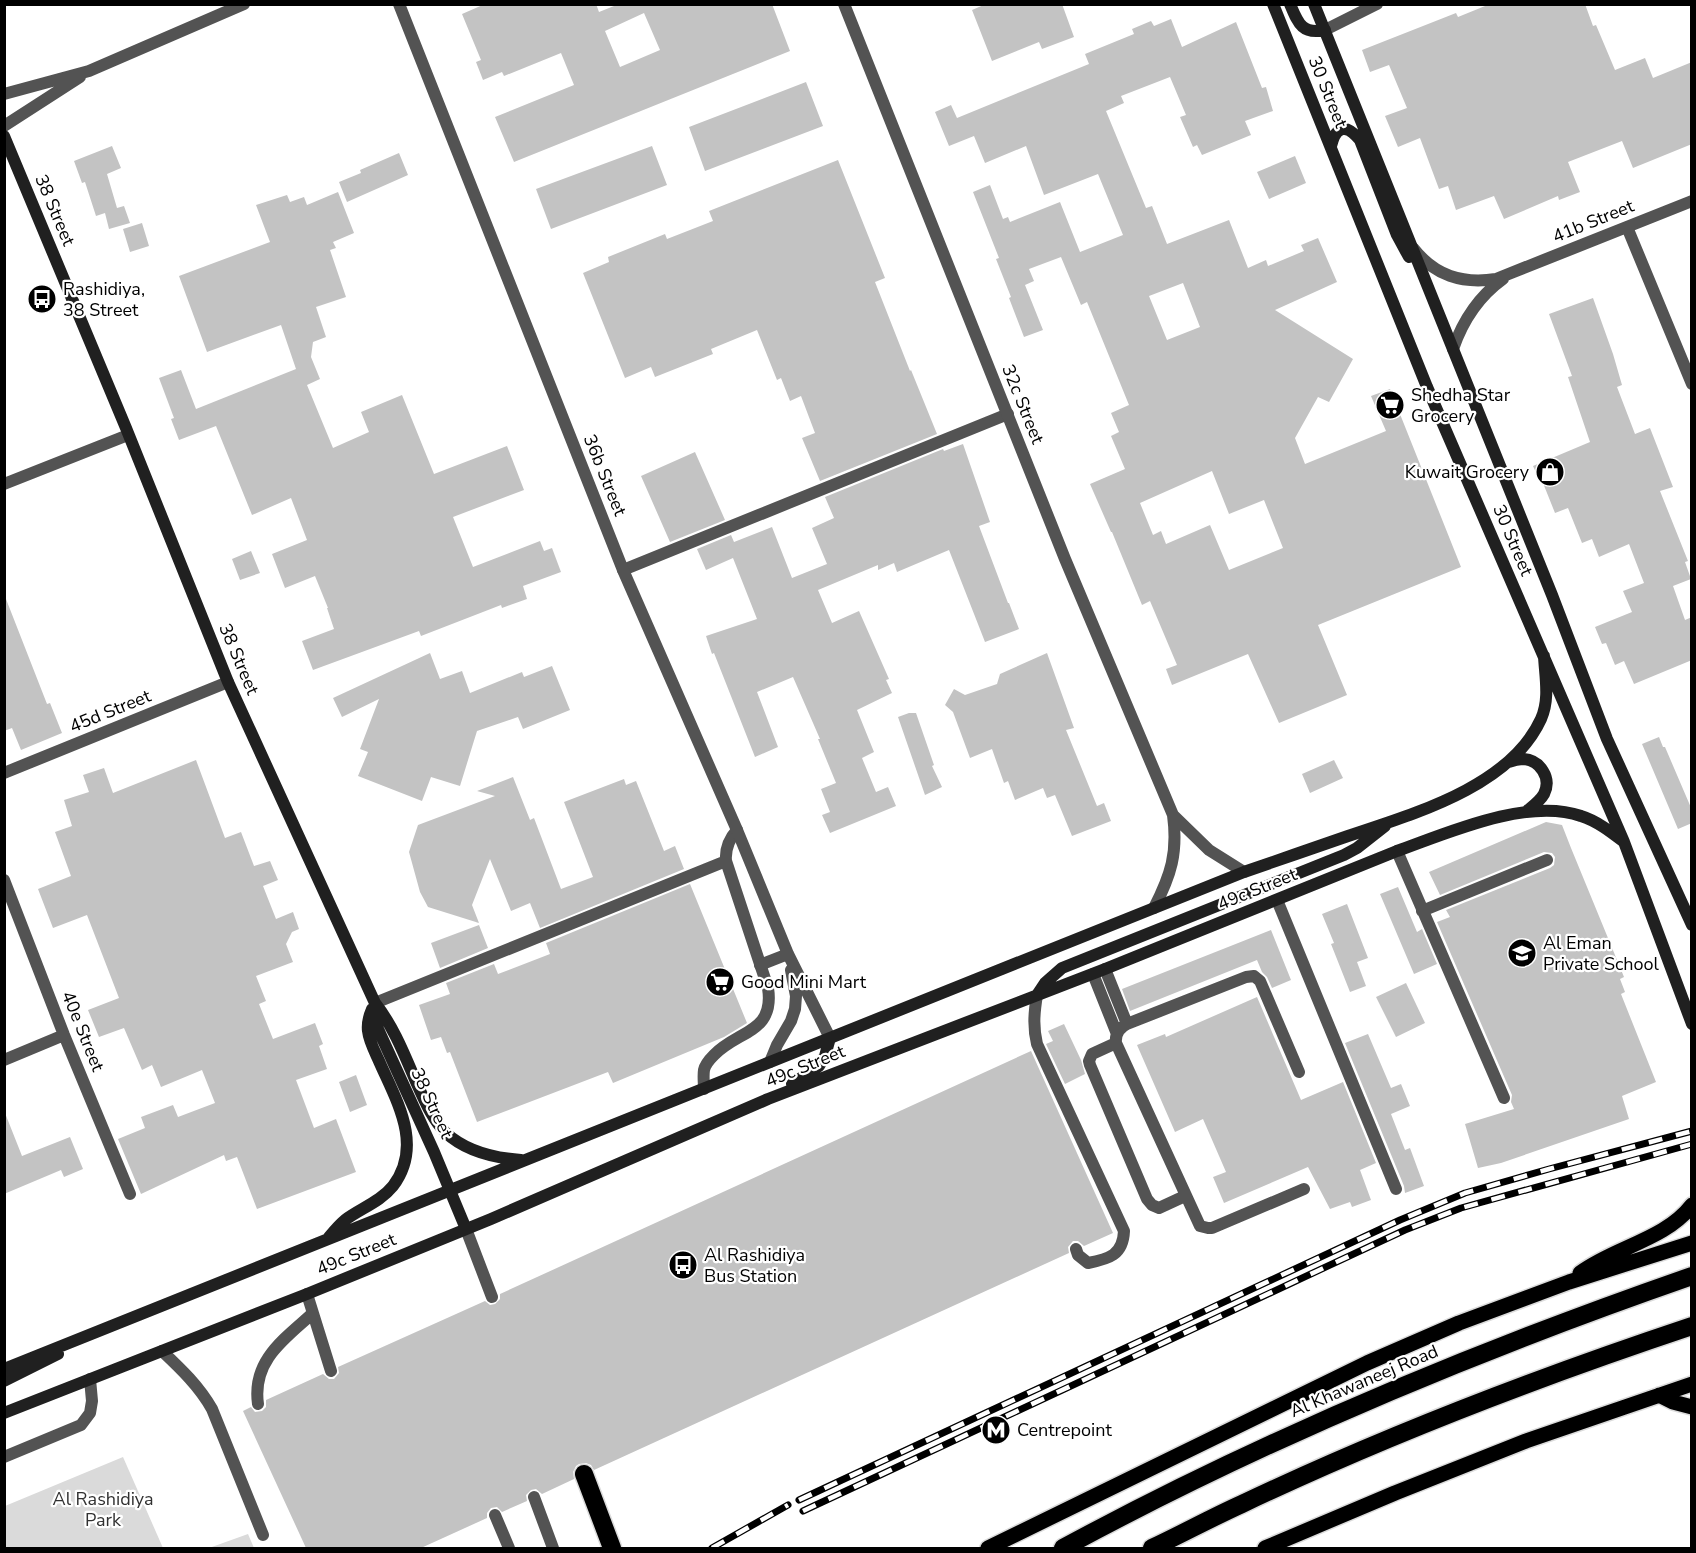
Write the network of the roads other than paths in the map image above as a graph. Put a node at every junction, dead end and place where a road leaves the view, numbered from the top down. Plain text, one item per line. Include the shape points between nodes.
1 (399, 4) edge
2 (844, 4) edge
3 (1273, 4) edge
4 (1290, 4) edge
5 (1314, 4) edge
6 (1377, 4) edge
7 (243, 5) edge
8 (1325, 30) junction
9 (89, 71) junction
10 (4, 94) edge
11 (4, 126) edge
12 (4, 136) edge
13 (1330, 146) junction
14 (1692, 201) edge
15 (1627, 227) junction
16 (1411, 245) junction
17 (1509, 275) junction
18 (1428, 286) junction
19 (1453, 348) junction
20 (1692, 384) edge
21 (1008, 414) junction
22 (128, 435) junction
23 (4, 484) edge
24 (623, 570) junction
25 (1544, 656) junction
26 (228, 682) junction
27 (1507, 762) junction
28 (4, 774) edge
29 (1526, 812) junction
30 (1173, 815) junction
31 (1390, 822) junction
32 (738, 830) junction
33 (1624, 842) junction
34 (1397, 851) junction
35 (1547, 860) dead end
36 (726, 861) junction
37 (1244, 872) junction
38 (4, 880) edge
39 (1277, 900) junction
40 (1154, 908) junction
41 (1422, 911) junction
42 (1692, 925) edge
43 (788, 954) junction
44 (760, 965) junction
45 (1105, 969) junction
46 (1093, 974) junction
47 (1037, 995) junction
48 (375, 1003) junction
49 (1127, 1024) junction
50 (1692, 1024) edge
51 (64, 1035) junction
52 (830, 1038) junction
53 (1116, 1038) junction
54 (4, 1060) edge
55 (770, 1062) junction
56 (1299, 1072) dead end
57 (704, 1089) junction
58 (1504, 1098) dead end
59 (768, 1099) junction
60 (525, 1161) junction
61 (1304, 1189) dead end
62 (1396, 1189) dead end
63 (450, 1191) junction
64 (130, 1194) dead end
65 (1185, 1196) junction
66 (1692, 1204) edge
67 (466, 1229) junction
68 (325, 1241) junction
69 (1692, 1243) edge
70 (1076, 1249) dead end
71 (1692, 1276) edge
72 (1569, 1282) junction
73 (307, 1294) junction
74 (492, 1297) dead end
75 (312, 1314) junction
76 (1692, 1326) edge
77 (90, 1335) junction
78 (162, 1351) junction
79 (4, 1369) edge
80 (331, 1371) dead end
81 (90, 1379) junction
82 (4, 1381) edge
83 (1692, 1384) edge
84 (1659, 1395) junction
85 (258, 1404) dead end
86 (1692, 1407) edge
87 (4, 1413) edge
88 (4, 1457) edge
89 (584, 1474) dead end
90 (534, 1497) dead end
91 (495, 1515) dead end
92 (263, 1535) dead end
93 (509, 1548) edge
94 (553, 1548) edge
95 (612, 1548) edge
96 (988, 1548) edge
97 (1063, 1548) edge
98 (1152, 1548) edge
99 (1264, 1548) edge

1 - 24 street, 36b Street
2 - 21 street, 32c Street
3 - 13 street, 30 Street
4 - 8 street via 1303,28
5 - 8 street, 30 Street
6 - 8 street
7 - 9 street
8 - 16 street, 30 Street
9 - 10 street
9 - 11 street
12 - 22 street, 38 Street
13 - 18 street via 1342,129 1354,132 1360,140 1397,235
13 - 25 street, 30 Street via 1427,387
14 - 15 street, 41b Street
15 - 17 street, 41b Street
15 - 20 street
16 - 17 street, 41b Street via 1430,265 1455,278 1482,281
16 - 18 street, 30 Street
17 - 19 street, 41b Street via 1474,307
18 - 19 street, 30 Street
19 - 42 street, 30 Street via 1607,739
21 - 24 street
21 - 30 street, 32c Street
22 - 23 street
22 - 26 street, 38 Street
24 - 32 street, 36b Street
25 - 27 street, 49c Street via 1547,693 1543,713 1529,738
25 - 33 street, 30 Street
26 - 28 street, 45d Street
26 - 48 street, 38 Street
27 - 29 street via 1532,760 1545,774 1545,793
27 - 31 street, 49c Street via 1469,789
29 - 33 street, 49c Street via 1557,810 1580,815
29 - 34 street, 49c Street via 1480,822
30 - 37 street, 32c Street via 1209,850
30 - 40 street, 32c Street via 1174,858
31 - 37 street, 49c Street
31 - 47 street via 1344,855 1062,968 1044,982
32 - 36 street via 729,841
32 - 43 street, 36b Street
33 - 50 street, 30 Street
34 - 39 street, 49c Street
34 - 41 street
35 - 41 street
36 - 44 street
36 - 48 street
37 - 40 street, 49c Street
38 - 51 street, 40e Street
39 - 45 street, 49c Street
39 - 62 street
40 - 52 street, 49c Street
41 - 58 street
43 - 44 street
43 - 52 street, 36b Street
43 - 55 street, 36b Street via 795,1009
44 - 57 street via 769,997 765,1015 754,1029 710,1059 704,1069
45 - 46 street, 49c Street
45 - 49 street
46 - 47 street, 49c Street
46 - 53 street
47 - 59 street, 49c Street
47 - 70 street via 1033,1026 1037,1044 1124,1231 1122,1246 1107,1259 1088,1263
48 - 60 street via 444,1131 475,1151
48 - 63 street, 38 Street via 375,1022
48 - 68 street via 368,1021 369,1037 403,1115 405,1158 386,1194 345,1221
49 - 53 street
49 - 56 street via 1254,976 1260,981
51 - 54 street
51 - 64 street, 40e Street
52 - 55 street, 49c Street
52 - 59 street via 819,1066
53 - 65 street
53 - 65 street via 1092,1054 1089,1061 1147,1199 1159,1208
55 - 57 street, 49c Street
57 - 60 street, 49c Street
59 - 67 street, 49c Street
60 - 63 street, 49c Street
61 - 65 street via 1208,1228 1197,1223
63 - 67 street, 38 Street
63 - 68 street, 49c Street
66 - 72 main road via 1678,1221 1598,1261
67 - 73 street, 49c Street
67 - 74 street
68 - 77 street, 49c Street
69 - 72 main road
71 - 97 highway, Al Khawaneej Road via 1413,1382 1196,1479
72 - 96 main road via 1366,1363
73 - 75 street
73 - 78 street, 49c Street
75 - 80 street
75 - 85 street via 265,1361 257,1383
76 - 98 highway via 1446,1415 1299,1478
77 - 79 street, 49c Street
77 - 82 street
78 - 81 street, 49c Street
78 - 92 street via 195,1383 212,1409
81 - 87 street, 49c Street
81 - 88 street via 93,1401 81,1425
83 - 84 main road
84 - 86 main road
84 - 99 main road via 1526,1441
89 - 95 highway
90 - 94 street
91 - 93 street

